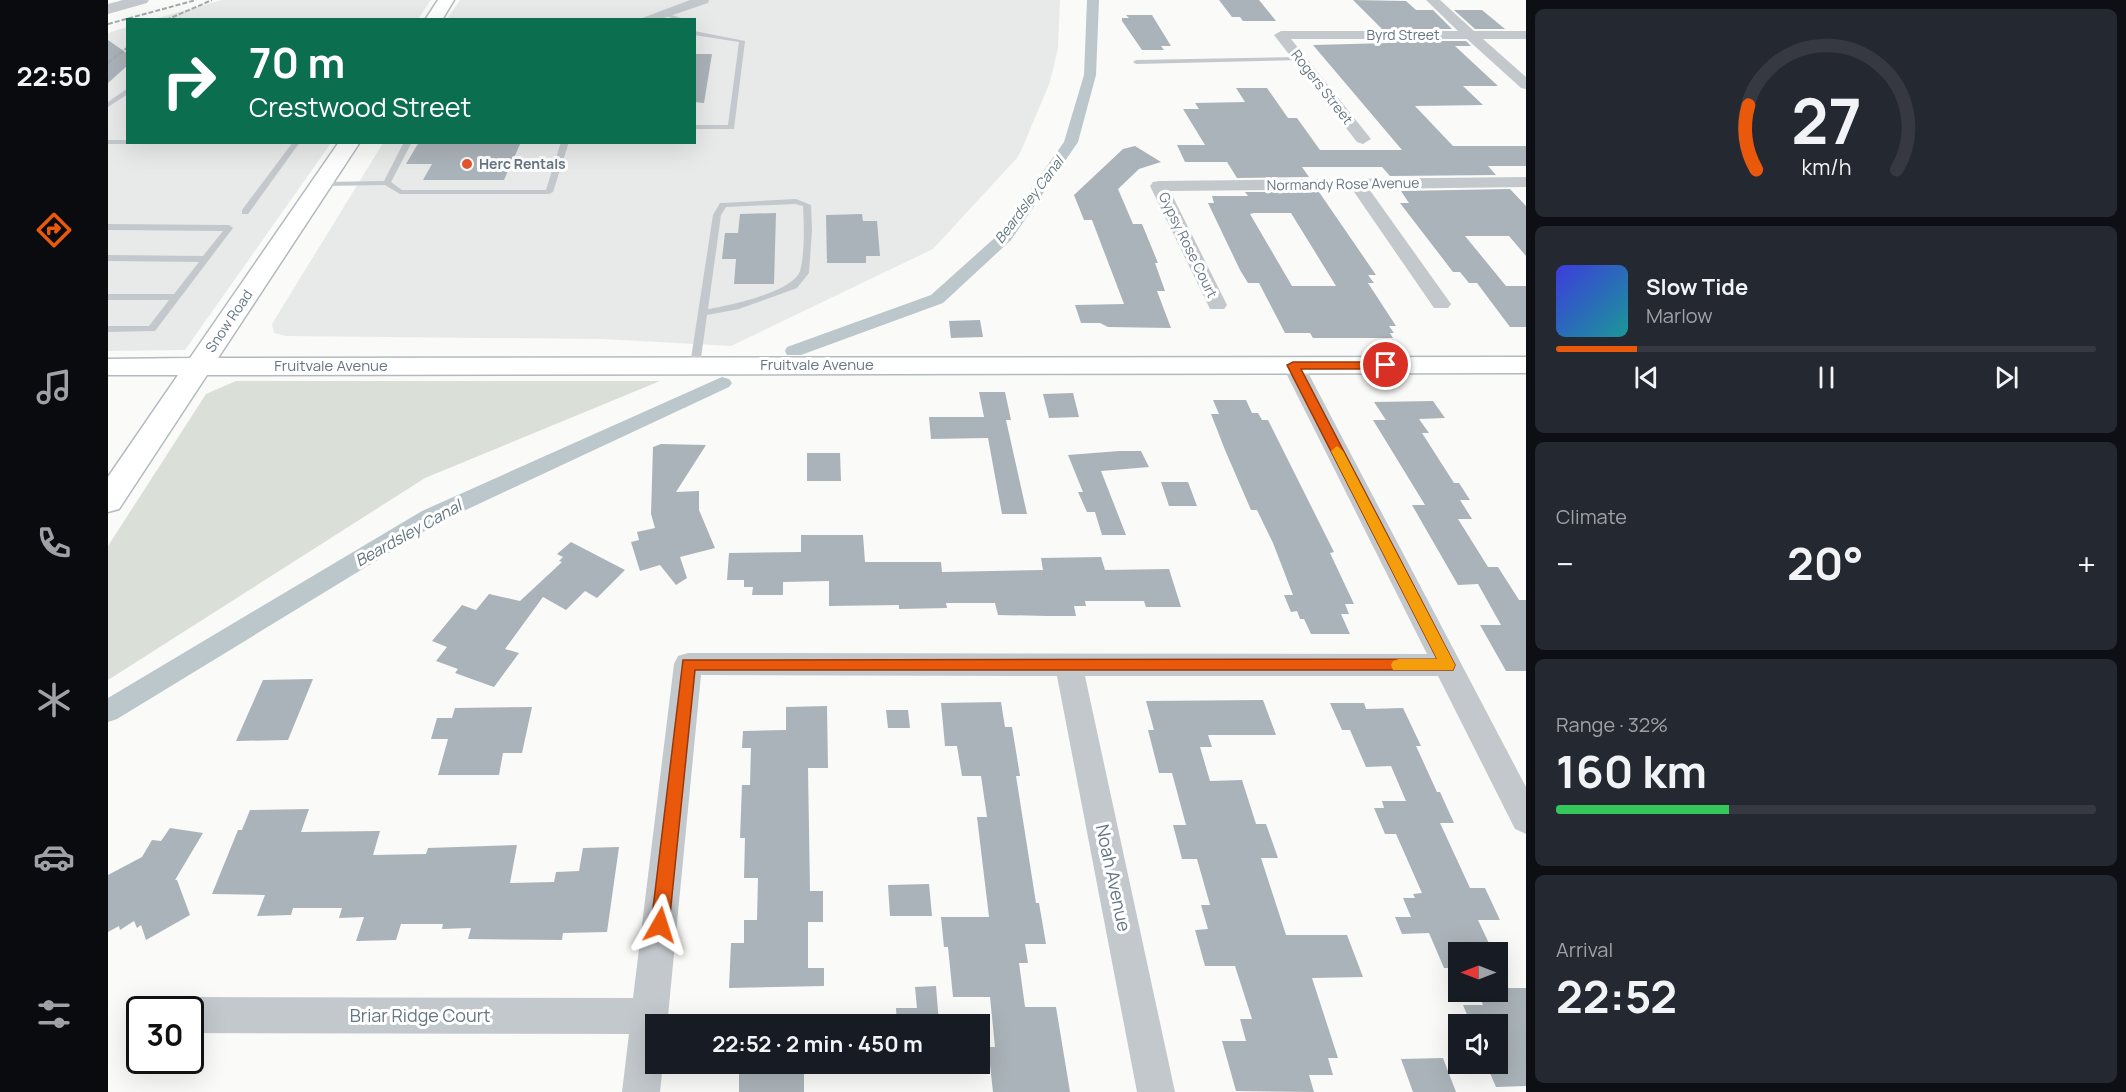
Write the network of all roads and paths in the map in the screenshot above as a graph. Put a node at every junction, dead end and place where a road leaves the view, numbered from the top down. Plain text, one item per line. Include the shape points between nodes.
1 (141, 0) edge
2 (446, 0) edge
3 (703, 0) edge
4 (1432, 0) edge
5 (108, 9) edge
6 (664, 14) junction
7 (434, 18) edge
8 (650, 18) edge
9 (677, 18) edge
10 (696, 33) edge
11 (1281, 34) joint
12 (1470, 35) junction
13 (1526, 35) edge
14 (1300, 59) junction
15 (1136, 62) dead end
16 (1526, 85) edge
17 (126, 91) edge
18 (116, 98) junction
19 (126, 98) edge
20 (108, 105) edge
21 (696, 127) edge
22 (126, 135) edge
23 (1363, 139) dead end
24 (108, 142) edge
25 (118, 142) junction
26 (126, 142) edge
27 (296, 144) edge
28 (349, 144) edge
29 (407, 144) edge
30 (564, 144) edge
31 (1526, 182) edge
32 (387, 183) junction
33 (1356, 183) junction
34 (322, 184) junction
35 (1159, 186) joint
36 (245, 212) dead end
37 (108, 227) edge
38 (108, 258) edge
39 (206, 259) junction
40 (108, 297) edge
41 (177, 297) junction
42 (1441, 304) dead end
43 (1217, 305) dead end
44 (703, 313) junction
45 (108, 329) edge
46 (694, 365) junction
47 (1293, 365) junction
48 (1526, 365) edge
49 (108, 366) edge
50 (198, 366) junction
51 (108, 501) edge
52 (1069, 665) junction
53 (1447, 665) junction
54 (1526, 819) edge
55 (650, 1014) edge
56 (204, 1015) edge
57 (645, 1016) edge
58 (645, 1058) edge
59 (641, 1092) edge
60 (1156, 1092) edge

1 - 5 street
2 - 7 main road
3 - 6 street
4 - 12 street
6 - 8 street
6 - 9 lane
10 - 21 lane via 742,41 731,127
11 - 12 street, Byrd Street
11 - 14 street, Rogers Street
12 - 13 street, Byrd Street
12 - 16 street
14 - 15 lane
14 - 23 street, Rogers Street
17 - 18 lane
18 - 19 lane
18 - 20 lane
22 - 25 lane
24 - 25 lane
25 - 26 lane
27 - 36 lane
28 - 34 main road, Snow Road
29 - 32 lane
30 - 32 lane via 549,192 400,192
31 - 33 street, Normandy Rose Avenue
32 - 34 lane
33 - 35 street, Normandy Rose Avenue
33 - 42 street
34 - 50 main road, Snow Road
35 - 43 street, Gypsy Rose Court
37 - 39 lane via 230,228
38 - 39 lane
39 - 41 lane
40 - 41 lane
41 - 45 lane via 152,329
44 - 44 lane via 794,286 804,273 807,206 796,201 723,205 717,216
44 - 46 lane
46 - 47 main road, Fruitvale Avenue
46 - 50 main road, Fruitvale Avenue
47 - 48 main road, Fruitvale Avenue
47 - 53 street
49 - 50 main road, Fruitvale Avenue
50 - 51 main road, Snow Road
52 - 53 street
52 - 55 street via 688,664
52 - 60 street, Noah Avenue
53 - 54 street
56 - 57 street, Briar Ridge Court
58 - 59 street

